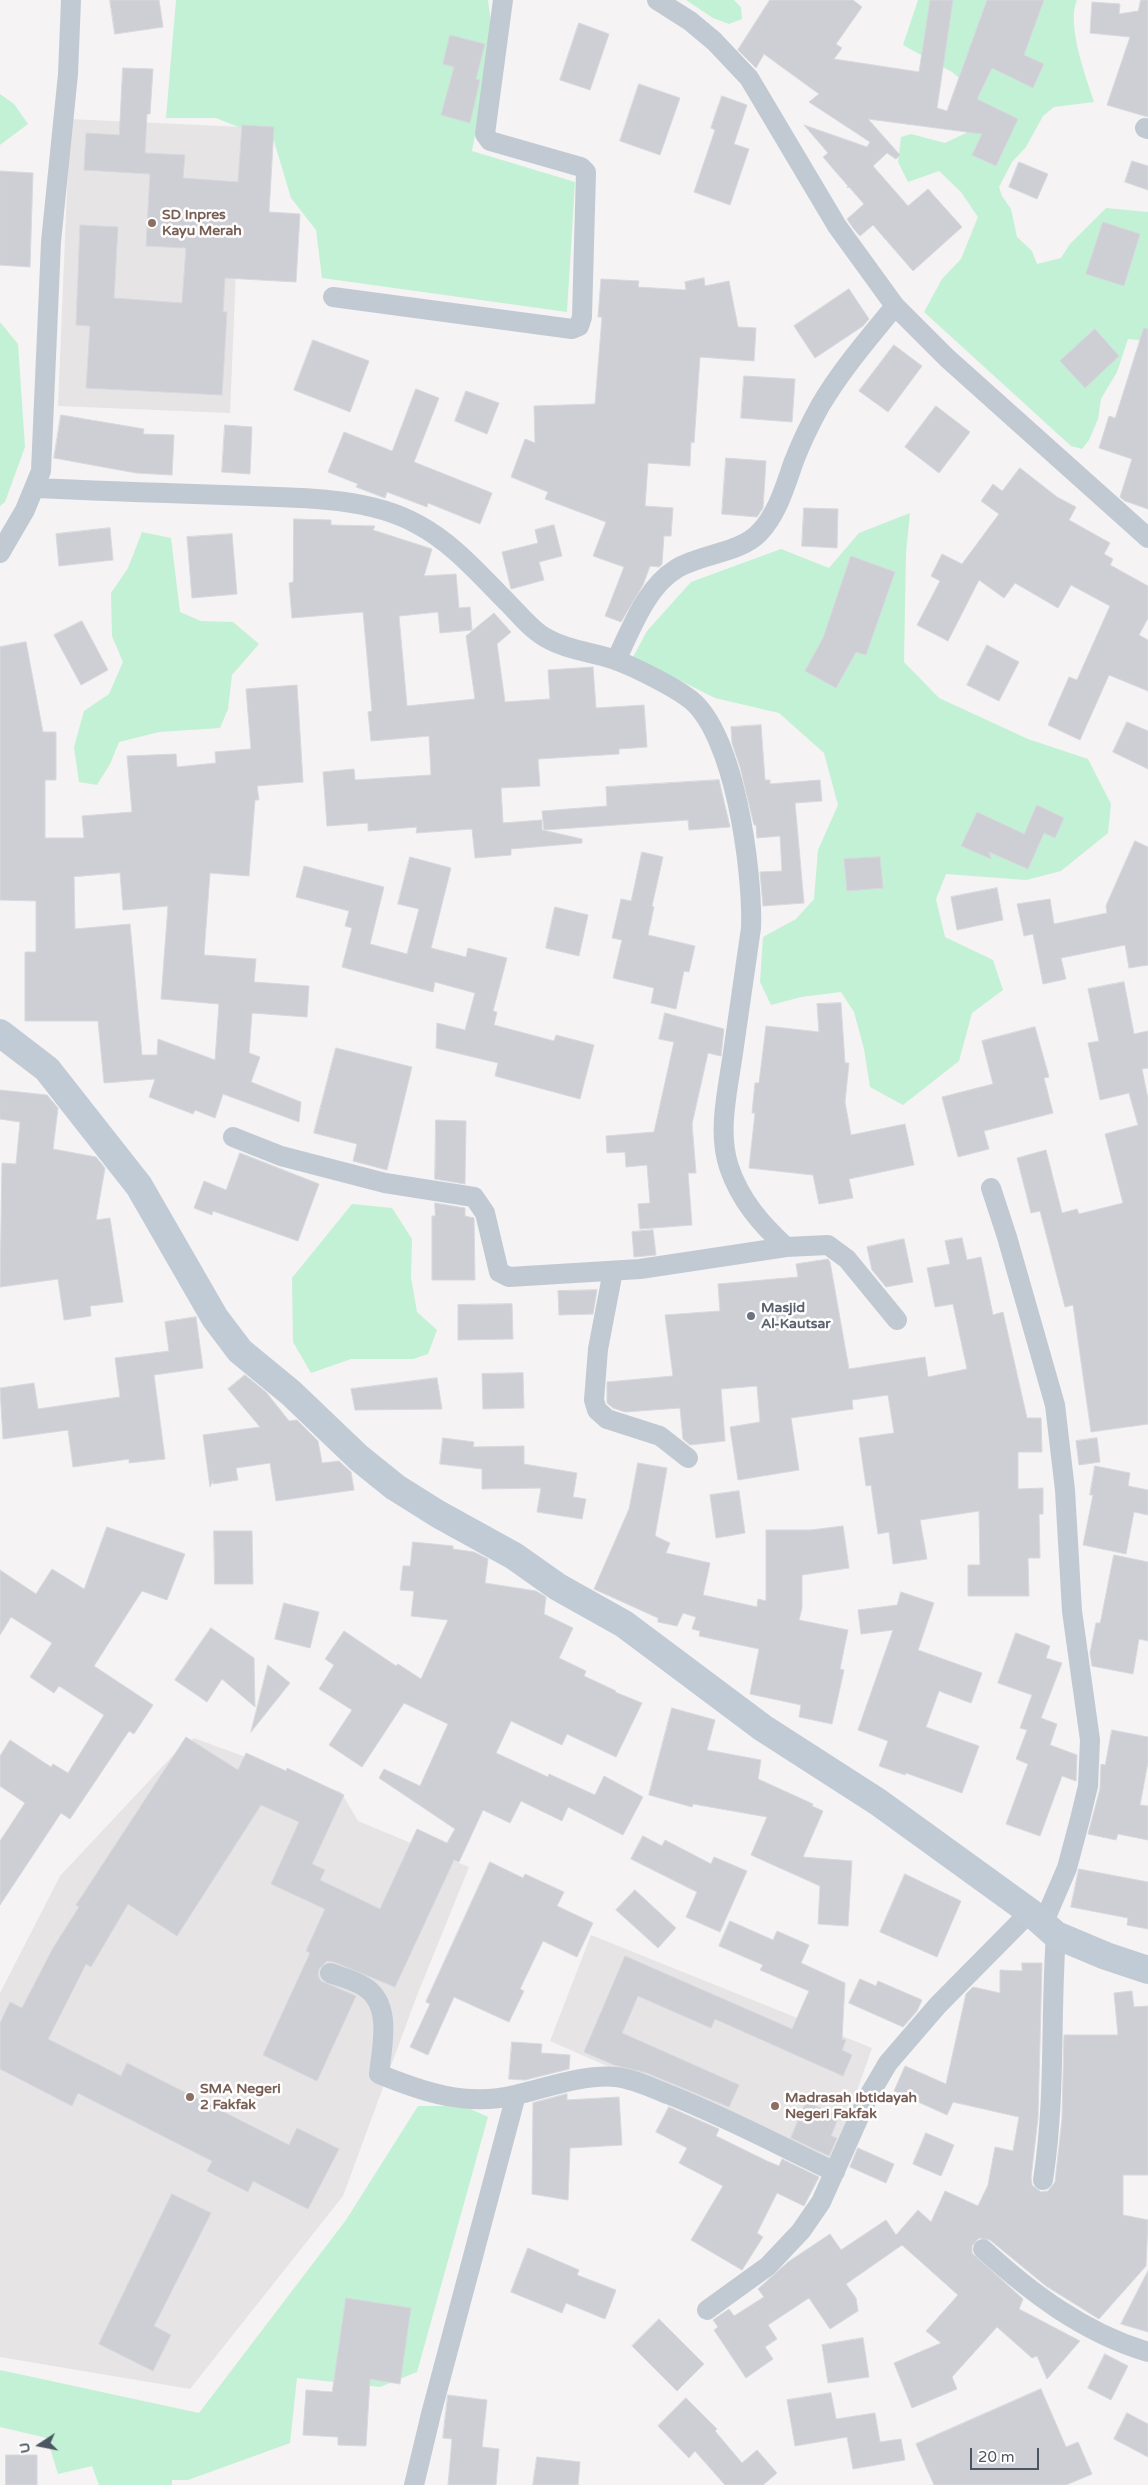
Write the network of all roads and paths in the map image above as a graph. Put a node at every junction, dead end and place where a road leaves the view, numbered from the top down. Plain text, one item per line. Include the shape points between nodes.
1 (71, 0) edge
2 (503, 0) edge
3 (657, 0) edge
4 (333, 297) dead end
5 (895, 306) junction
6 (36, 488) junction
7 (1148, 538) edge
8 (0, 553) edge
9 (616, 660) junction
10 (0, 1033) edge
11 (233, 1137) dead end
12 (991, 1188) dead end
13 (786, 1247) junction
14 (613, 1271) junction
15 (897, 1320) dead end
16 (688, 1458) dead end
17 (1043, 1924) junction
18 (1148, 1970) edge
19 (330, 1972) dead end
20 (516, 2095) junction
21 (835, 2172) junction
22 (1043, 2180) dead end
23 (983, 2249) dead end
24 (707, 2310) dead end
25 (1148, 2352) edge
26 (414, 2485) edge

1 - 6 street via 68,74 51,242 44,452
2 - 4 street via 485,134 488,140 581,167 586,172 580,326 572,329
3 - 5 street via 714,41 749,78 822,203
5 - 7 street via 947,358
5 - 9 street via 849,363 820,406 774,512 759,533 748,542 688,563 667,576 646,604
6 - 8 street
6 - 9 street via 333,501 383,510 414,522 440,538 536,631 552,642
9 - 13 street via 688,698 712,728 727,759 746,857 751,928 724,1140 728,1166 746,1204 762,1225
10 - 17 main road via 47,1069 139,1186 215,1318 240,1352 291,1393 359,1458 395,1487 438,1514 514,1556 558,1588 624,1624 763,1728 878,1802
11 - 14 street via 281,1156 385,1183 474,1197 485,1213 496,1261 503,1276
12 - 17 street via 1055,1405 1065,1490 1072,1611 1090,1740 1088,1786 1080,1819 1067,1868
13 - 14 street
13 - 15 street via 820,1244 835,1248 848,1259
14 - 16 street via 598,1349 594,1400 597,1410 607,1420 660,1436
17 - 18 main road via 1106,1956
17 - 21 street via 938,2005 888,2063 868,2097
17 - 22 street via 1053,2080
19 - 20 street via 364,1986 380,2003 384,2031 379,2074 450,2098 496,2099
20 - 21 street via 547,2085 588,2079 615,2077 635,2081 693,2104
20 - 26 street
21 - 24 street via 821,2202 801,2231 768,2266
23 - 25 street via 1045,2301 1085,2326

